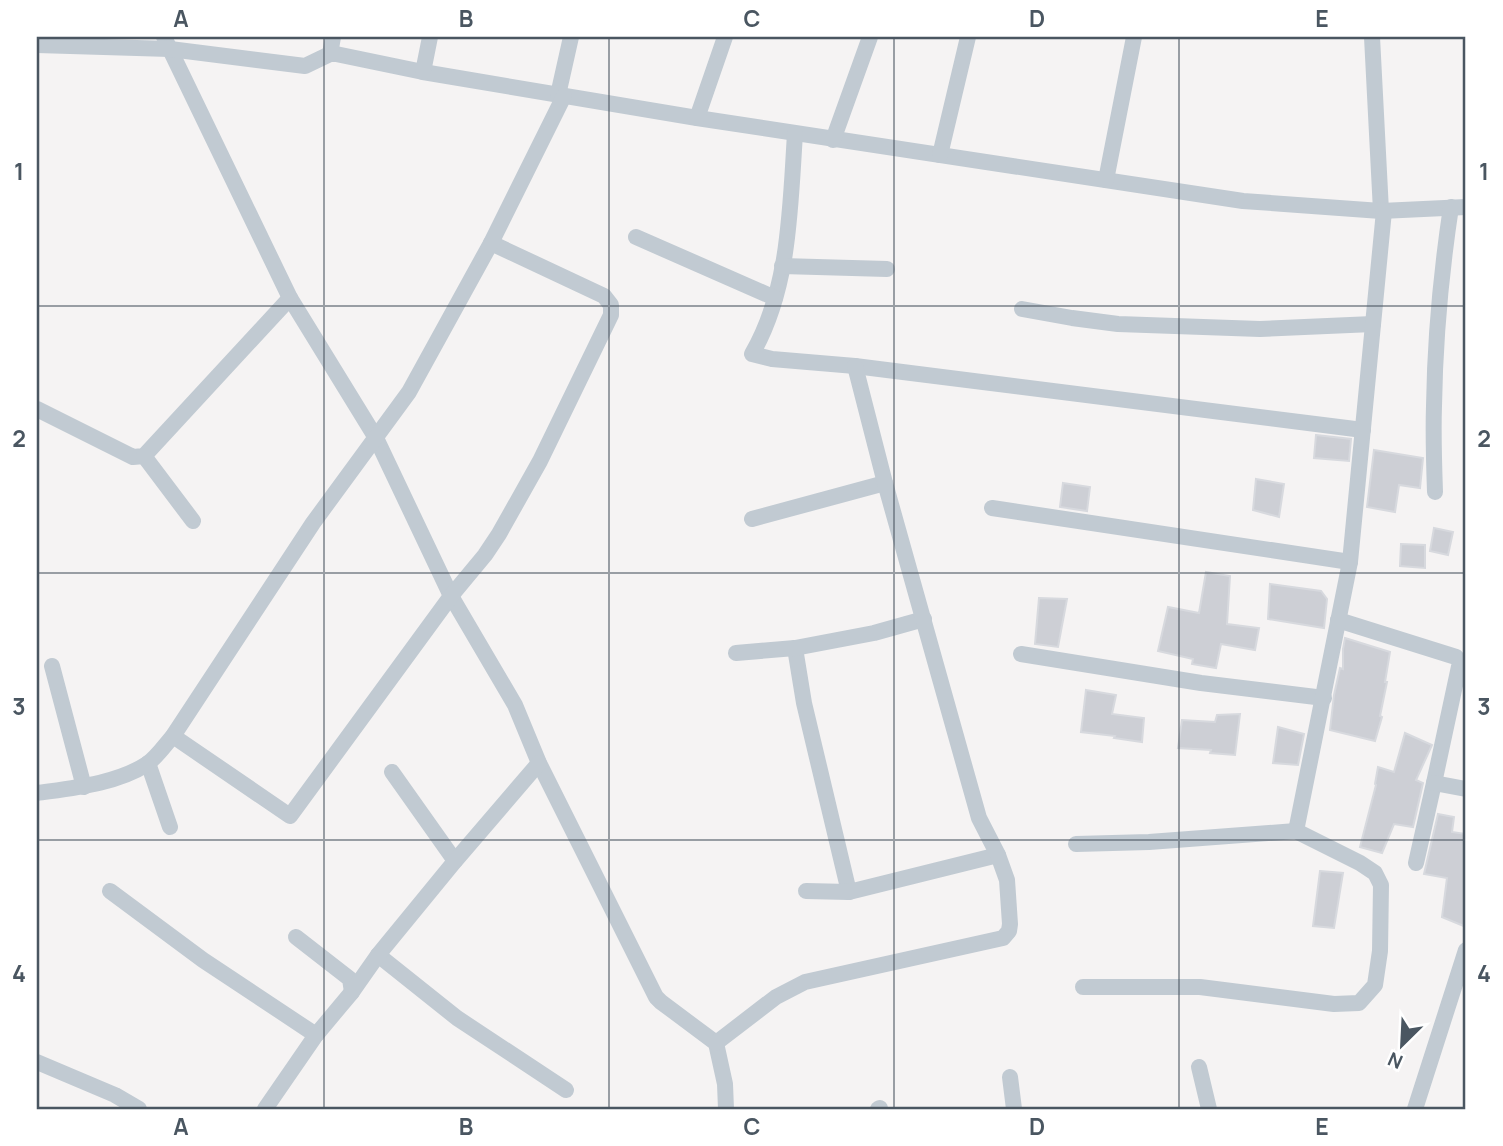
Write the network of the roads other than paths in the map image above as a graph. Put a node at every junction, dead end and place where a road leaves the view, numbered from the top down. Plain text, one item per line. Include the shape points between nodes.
1 (333, 37) edge
2 (430, 37) edge
3 (571, 37) edge
4 (725, 37) edge
5 (870, 37) edge
6 (968, 37) edge
7 (1134, 37) edge
8 (1372, 37) edge
9 (167, 43) edge
10 (37, 45) edge
11 (330, 54) junction
12 (423, 72) junction
13 (561, 96) junction
14 (697, 118) junction
15 (795, 134) junction
16 (832, 140) junction
17 (940, 155) junction
18 (1106, 180) junction
19 (1458, 207) edge
20 (1383, 211) junction
21 (636, 237) dead end
22 (491, 243) junction
23 (782, 266) junction
24 (887, 269) dead end
25 (290, 298) junction
26 (775, 298) junction
27 (1022, 309) dead end
28 (1373, 324) junction
29 (855, 366) junction
30 (37, 409) edge
31 (1363, 430) junction
32 (376, 438) junction
33 (144, 456) junction
34 (885, 483) junction
35 (1435, 492) dead end
36 (992, 508) dead end
37 (752, 519) dead end
38 (193, 521) dead end
39 (1350, 562) junction
40 (451, 596) junction
41 (924, 619) junction
42 (1338, 620) junction
43 (796, 648) junction
44 (736, 653) dead end
45 (1021, 654) dead end
46 (52, 666) dead end
47 (1324, 698) junction
48 (173, 736) junction
49 (148, 763) junction
50 (539, 763) junction
51 (392, 772) dead end
52 (1434, 783) junction
53 (84, 787) junction
54 (1466, 789) edge
55 (37, 793) edge
56 (170, 827) dead end
57 (1296, 831) junction
58 (1076, 844) dead end
59 (998, 855) junction
60 (455, 861) junction
61 (1416, 863) dead end
62 (110, 891) dead end
63 (806, 891) dead end
64 (849, 892) junction
65 (296, 937) dead end
66 (1466, 950) edge
67 (378, 955) junction
68 (1083, 987) dead end
69 (352, 992) junction
70 (316, 1035) junction
71 (716, 1043) junction
72 (37, 1062) edge
73 (1199, 1067) dead end
74 (1010, 1077) dead end
75 (566, 1090) dead end
76 (139, 1109) edge
77 (265, 1109) edge
78 (726, 1109) edge
79 (1014, 1109) edge
80 (1209, 1109) edge
81 (1415, 1109) edge

1 - 11 street
2 - 12 street
3 - 13 street
4 - 14 street
5 - 16 street
6 - 17 street
7 - 18 street
8 - 20 street
9 - 10 street
9 - 11 street via 305,66
9 - 25 street
11 - 12 street
12 - 13 street
13 - 14 street
13 - 22 street
14 - 15 street
15 - 16 street
15 - 23 street
16 - 17 street
17 - 18 street
18 - 20 street via 1243,201
19 - 20 street
19 - 35 street via 1444,257 1437,340
20 - 28 street
21 - 26 street
22 - 32 street via 409,393
22 - 40 street via 604,296 611,315 499,534
23 - 24 street
23 - 26 street
25 - 32 street
25 - 33 street
26 - 29 street via 752,354
27 - 28 street via 1118,324 1260,329
28 - 31 street
29 - 31 street
29 - 34 street
30 - 33 street via 133,457
31 - 39 street
32 - 40 street
32 - 48 street via 313,523
33 - 38 street
34 - 37 street
34 - 41 street
36 - 39 street
39 - 42 street
40 - 48 street via 290,816
40 - 50 street via 514,705
41 - 43 street via 874,634
41 - 59 street via 979,818
42 - 47 street
42 - 52 street via 1460,662
43 - 44 street
43 - 64 street via 804,703
45 - 47 street
46 - 53 street
47 - 57 street
48 - 49 street
49 - 53 street
49 - 56 street
50 - 60 street
50 - 71 street via 656,996
51 - 60 street
52 - 54 street
52 - 61 street
53 - 55 street
57 - 58 street
57 - 68 street via 1360,863 1381,885 1375,985 1359,1003 1200,987
59 - 64 street
59 - 71 street via 1007,880 1010,924 1003,938 805,982 776,997
60 - 67 street
62 - 70 street
63 - 64 street
65 - 69 street via 350,979
66 - 81 street
67 - 69 street
67 - 75 street via 457,1018
69 - 70 street
70 - 77 street
71 - 78 street
72 - 76 street
73 - 80 street
74 - 79 street

